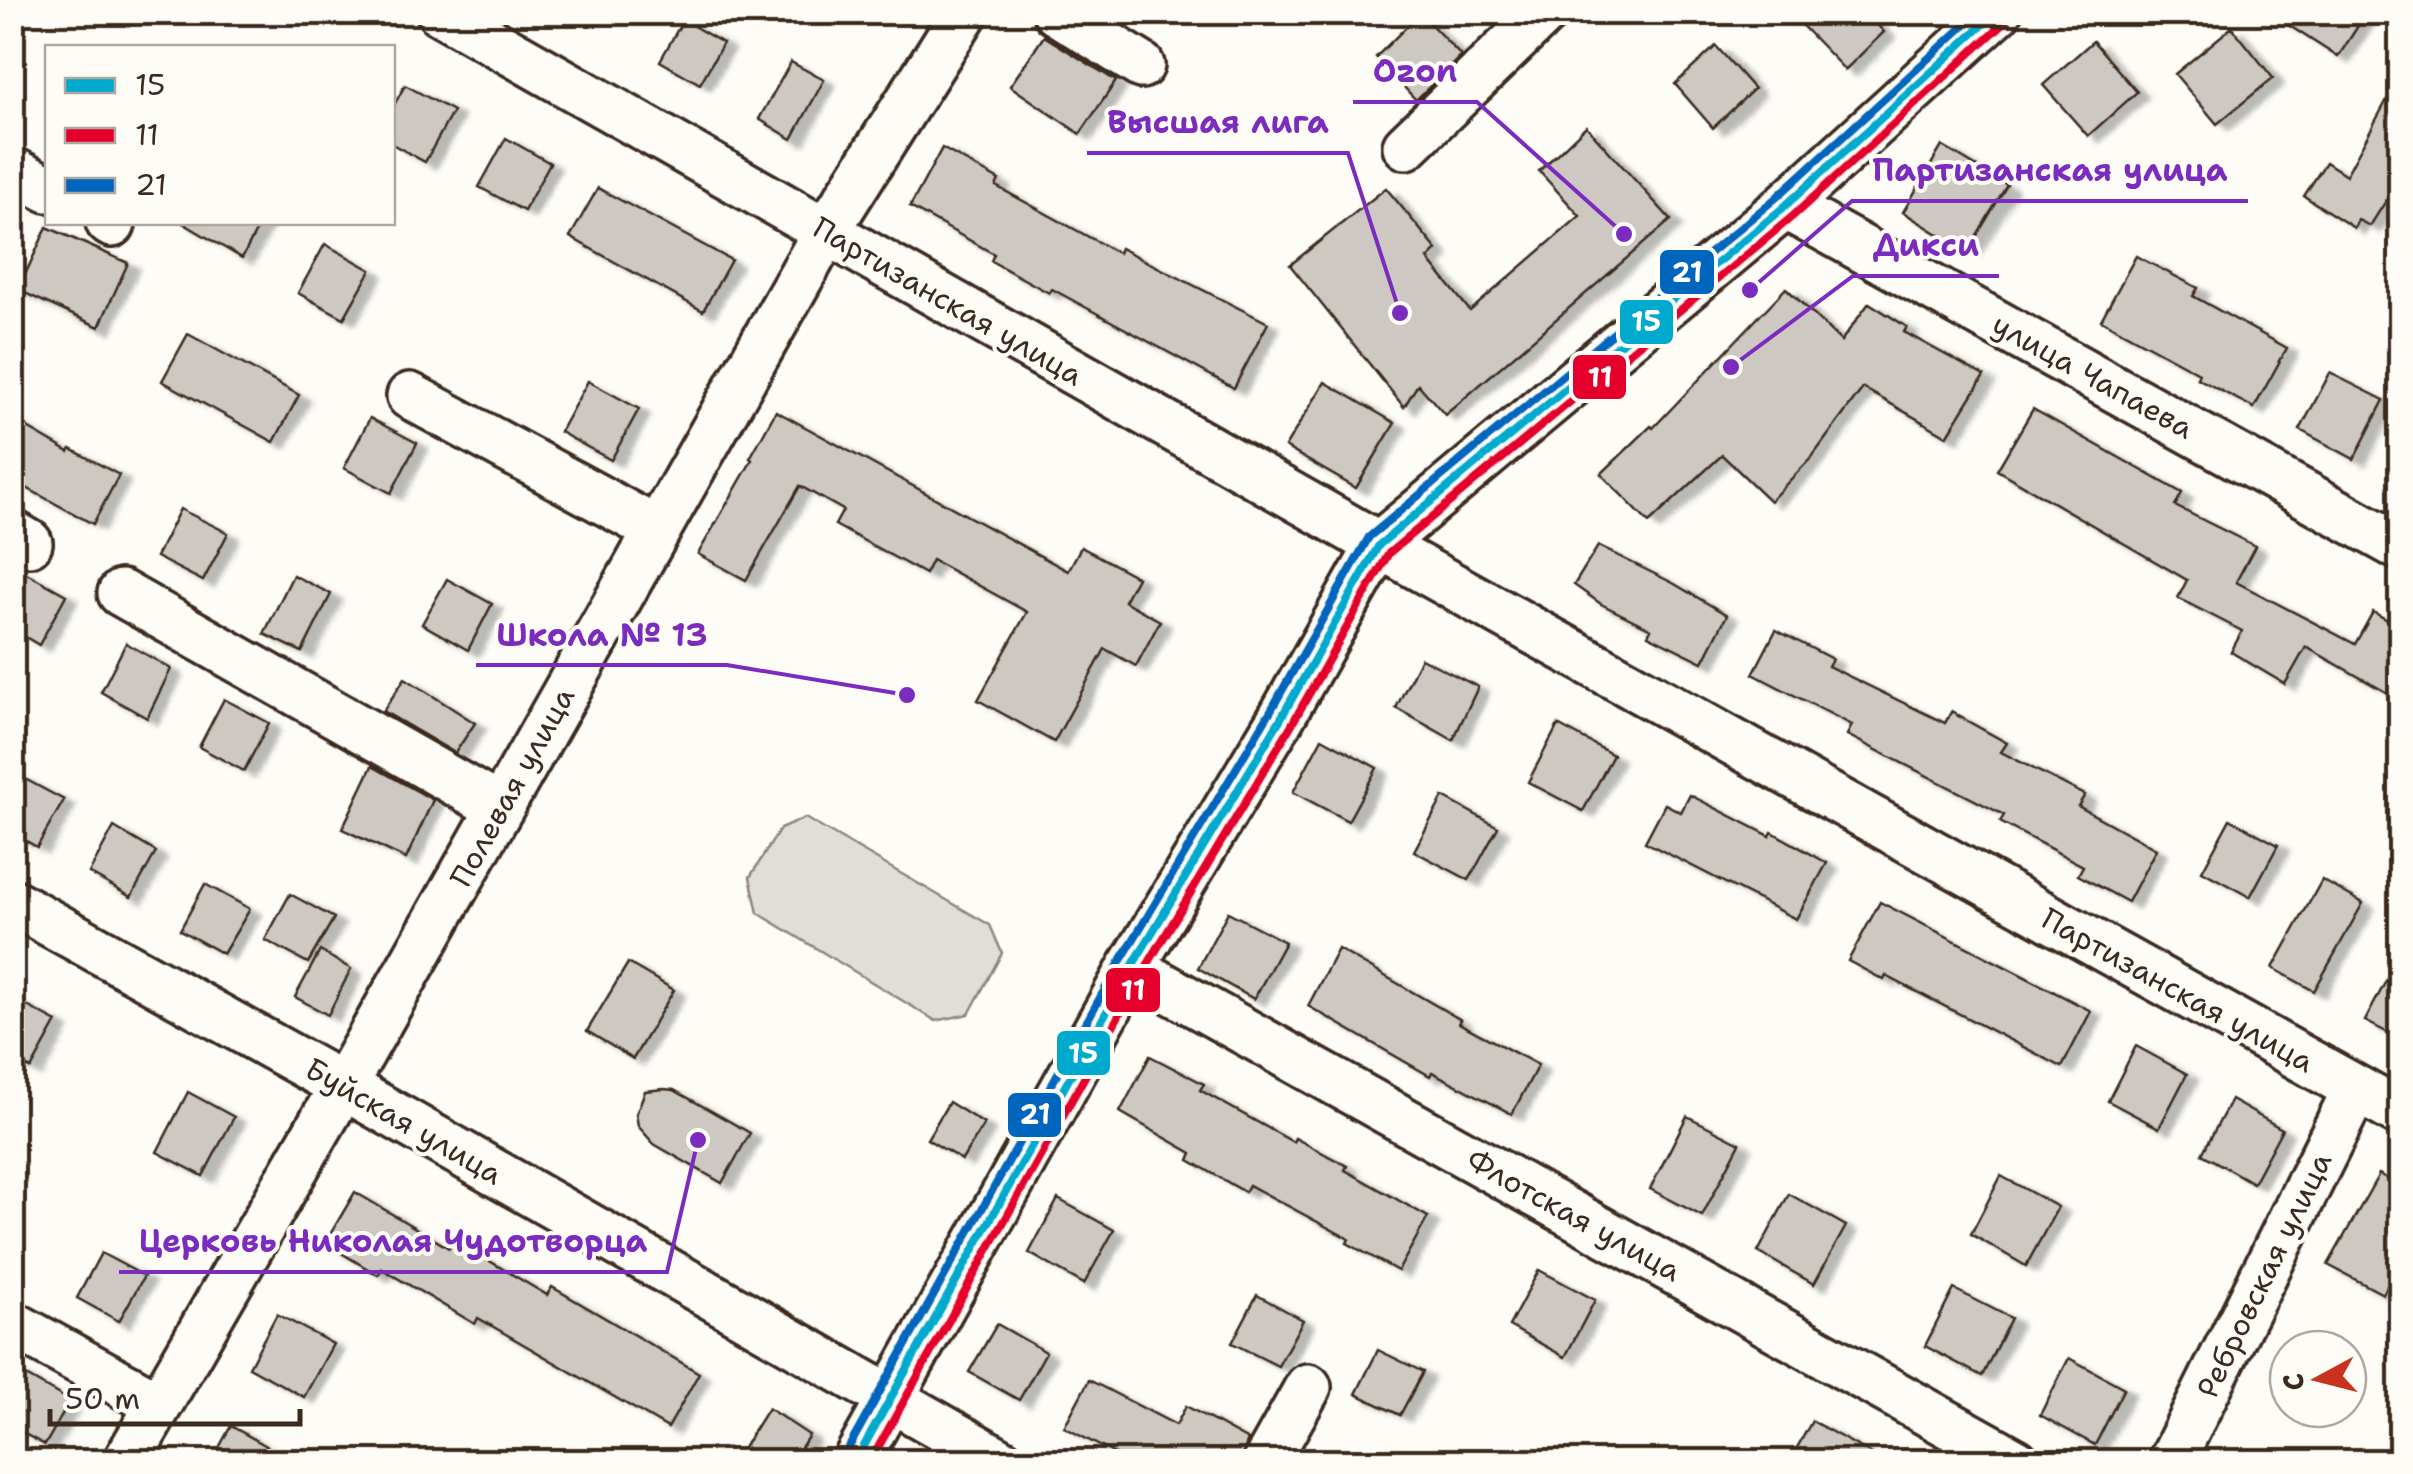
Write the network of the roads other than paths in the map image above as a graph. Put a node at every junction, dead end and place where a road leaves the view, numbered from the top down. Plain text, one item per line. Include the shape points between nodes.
1 (440, 12) edge
2 (964, 12) edge
3 (1056, 12) edge
4 (1545, 12) edge
5 (1998, 12) edge
6 (1141, 65) dead end
7 (1406, 146) dead end
8 (12, 170) edge
9 (45, 187) edge
10 (1785, 206) junction
11 (826, 232) junction
12 (410, 396) dead end
13 (657, 530) junction
14 (1379, 545) junction
15 (2400, 547) edge
16 (121, 593) dead end
17 (500, 808) junction
18 (12, 902) edge
19 (1131, 968) junction
20 (343, 1086) junction
21 (2356, 1089) junction
22 (2400, 1112) edge
23 (12, 1324) edge
24 (1308, 1388) dead end
25 (889, 1397) junction
26 (158, 1404) junction
27 (126, 1462) edge
28 (855, 1462) edge
29 (1002, 1462) edge
30 (1266, 1462) edge
31 (2016, 1462) edge
32 (2171, 1462) edge

1 - 11 street, Партизанская улица
2 - 11 street, Полевая улица
3 - 6 street
4 - 7 street
5 - 10 street
8 - 9 street
10 - 14 street
10 - 15 street, улица Чапаева
11 - 13 street, Полевая улица
11 - 14 street, Партизанская улица
12 - 13 street
13 - 17 street, Полевая улица
14 - 19 street
14 - 21 street, Партизанская улица
16 - 17 street
17 - 20 street, Полевая улица
18 - 20 street, Буйская улица
19 - 25 street
19 - 31 street, Флотская улица
20 - 25 street, Буйская улица
20 - 26 street, Полевая улица
21 - 22 street, Партизанская улица
21 - 32 street, Ребровская улица
23 - 26 street
24 - 30 street
25 - 28 street
25 - 29 street, Буйская улица
26 - 27 street, Полевая улица

